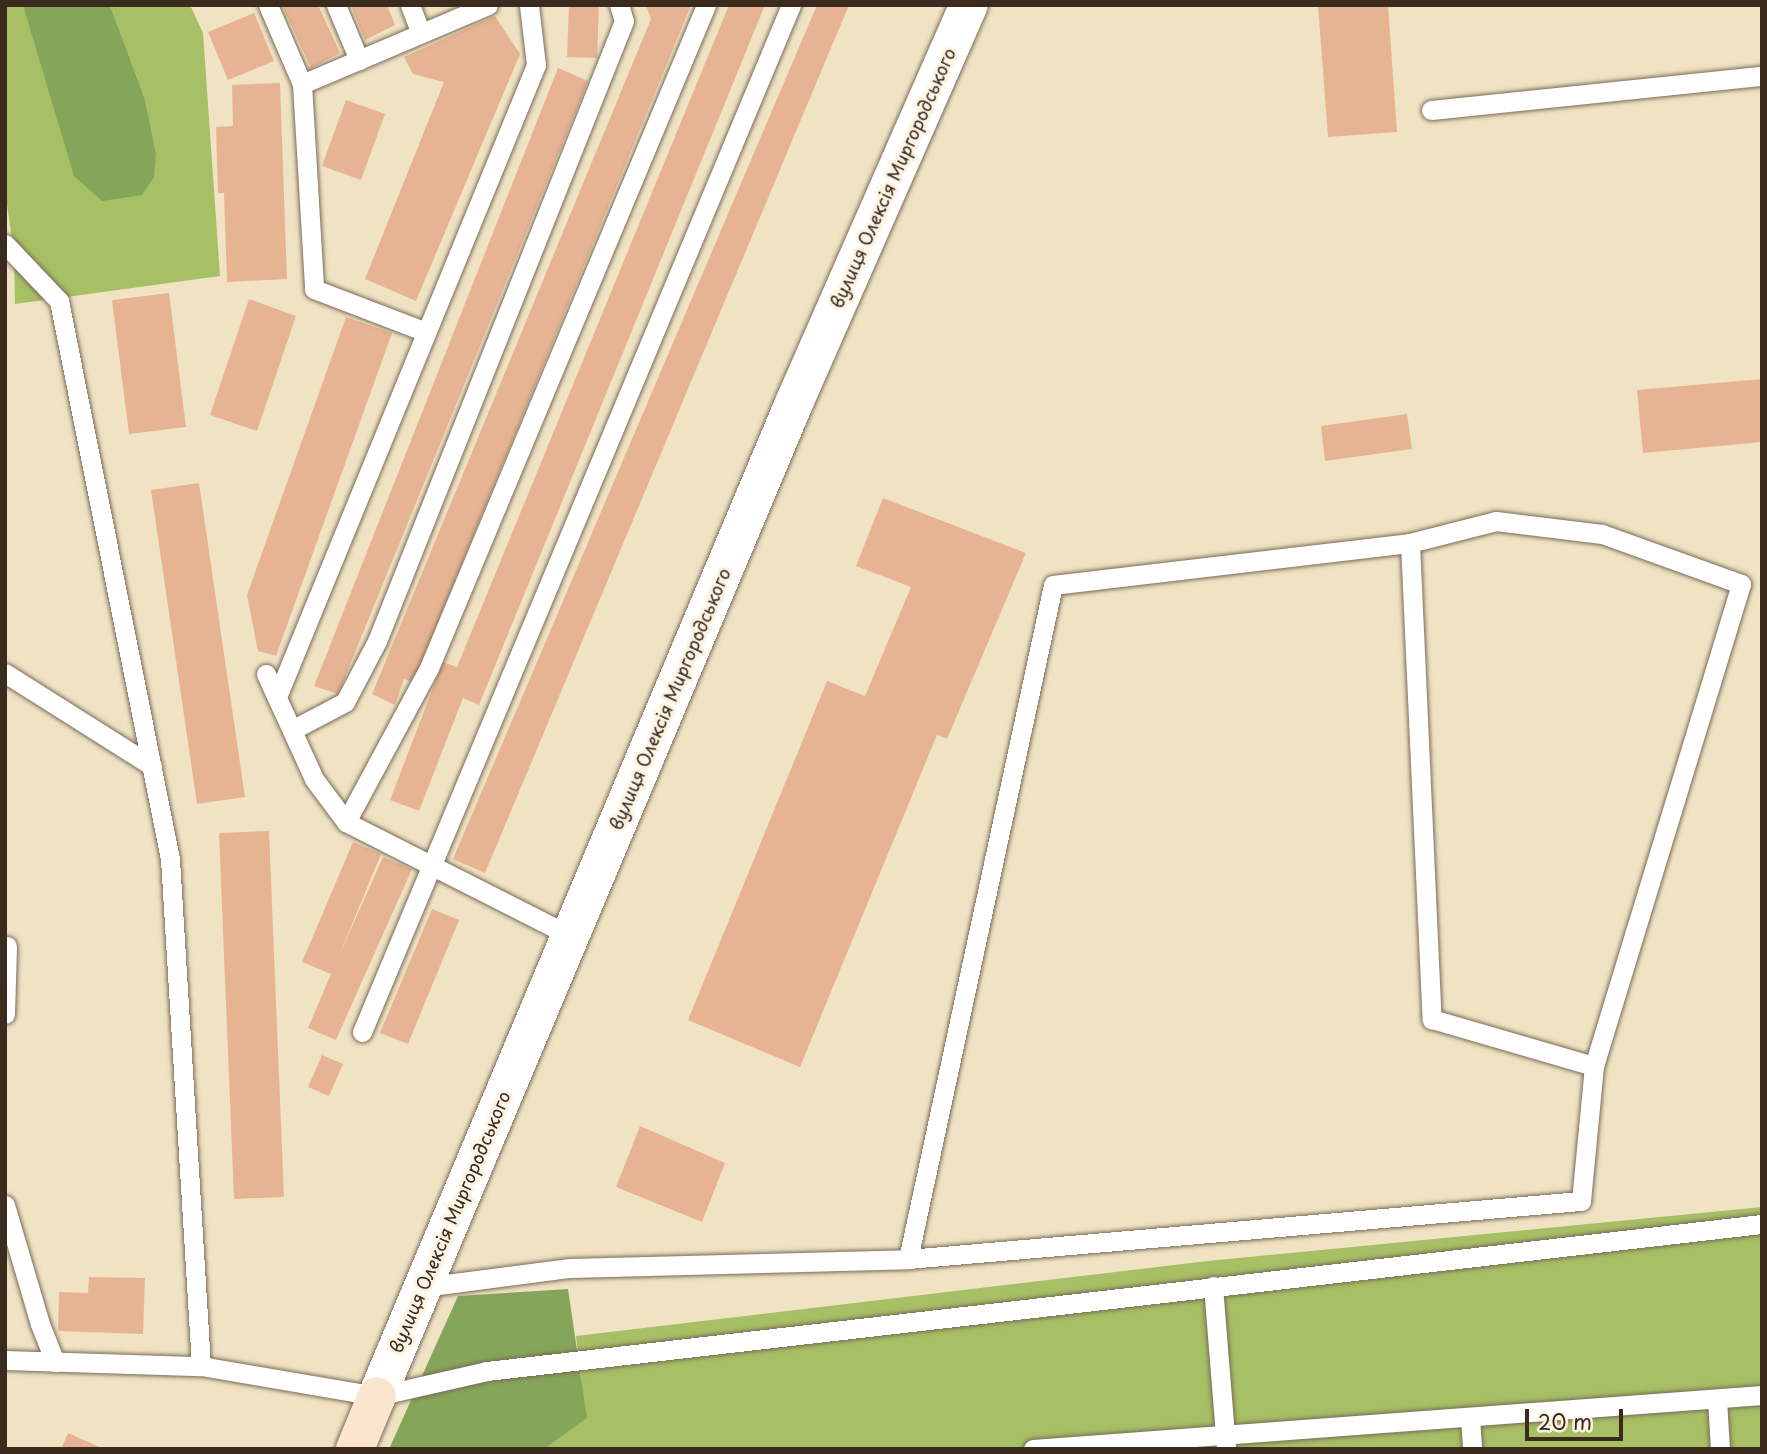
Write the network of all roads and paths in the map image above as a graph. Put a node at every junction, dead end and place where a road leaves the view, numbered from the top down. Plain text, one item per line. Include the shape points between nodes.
1 (268, 5) edge
2 (336, 5) edge
3 (410, 5) edge
4 (528, 5) edge
5 (619, 5) edge
6 (706, 5) edge
7 (792, 5) edge
8 (970, 5) edge
9 (484, 6) edge
10 (422, 33) junction
11 (359, 60) junction
12 (1762, 76) edge
13 (302, 84) junction
14 (1430, 110) dead end
15 (5, 244) edge
16 (426, 332) junction
17 (1410, 543) junction
18 (5, 673) edge
19 (266, 674) dead end
20 (277, 697) junction
21 (292, 730) junction
22 (152, 766) junction
23 (346, 822) junction
24 (429, 865) junction
25 (570, 936) junction
26 (6, 946) edge
27 (5, 1014) edge
28 (362, 1032) dead end
29 (1594, 1066) junction
30 (5, 1205) edge
31 (1762, 1224) edge
32 (908, 1259) junction
33 (1213, 1286) junction
34 (423, 1287) junction
35 (5, 1360) edge
36 (55, 1362) junction
37 (201, 1366) junction
38 (1762, 1395) edge
39 (377, 1396) junction
40 (1717, 1399) junction
41 (1470, 1418) junction
42 (1225, 1441) edge
43 (355, 1449) edge
44 (1033, 1449) edge
45 (1472, 1449) edge
46 (1720, 1449) edge

1 - 13 lane
2 - 11 lane
3 - 10 lane
4 - 16 lane via 536,65
5 - 21 lane via 624,21 377,641 345,702
6 - 23 lane via 429,668
7 - 24 lane
8 - 25 street, вулиця Олексія Миргородського via 788,416
9 - 10 lane
10 - 11 lane
11 - 13 lane
12 - 14 lane
13 - 16 lane via 314,289
15 - 22 lane via 59,301
16 - 20 lane
17 - 29 lane via 1432,1019
17 - 29 lane via 1496,521 1602,534 1741,584
17 - 32 lane via 1053,585
18 - 22 lane
19 - 20 lane
20 - 21 lane
21 - 23 lane via 314,779
22 - 37 lane via 170,859
23 - 24 lane
24 - 25 lane
24 - 28 lane
25 - 34 street, вулиця Олексія Миргородського
26 - 27 lane
29 - 32 lane via 1581,1202
30 - 36 lane
31 - 33 lane
32 - 34 lane via 570,1268
33 - 39 lane via 488,1371
33 - 42 lane
34 - 39 street, вулиця Олексія Миргородського
35 - 36 lane
36 - 37 lane
37 - 39 lane
38 - 40 lane
39 - 43 street
40 - 41 lane
40 - 46 lane
41 - 42 lane
41 - 45 lane
42 - 44 lane

